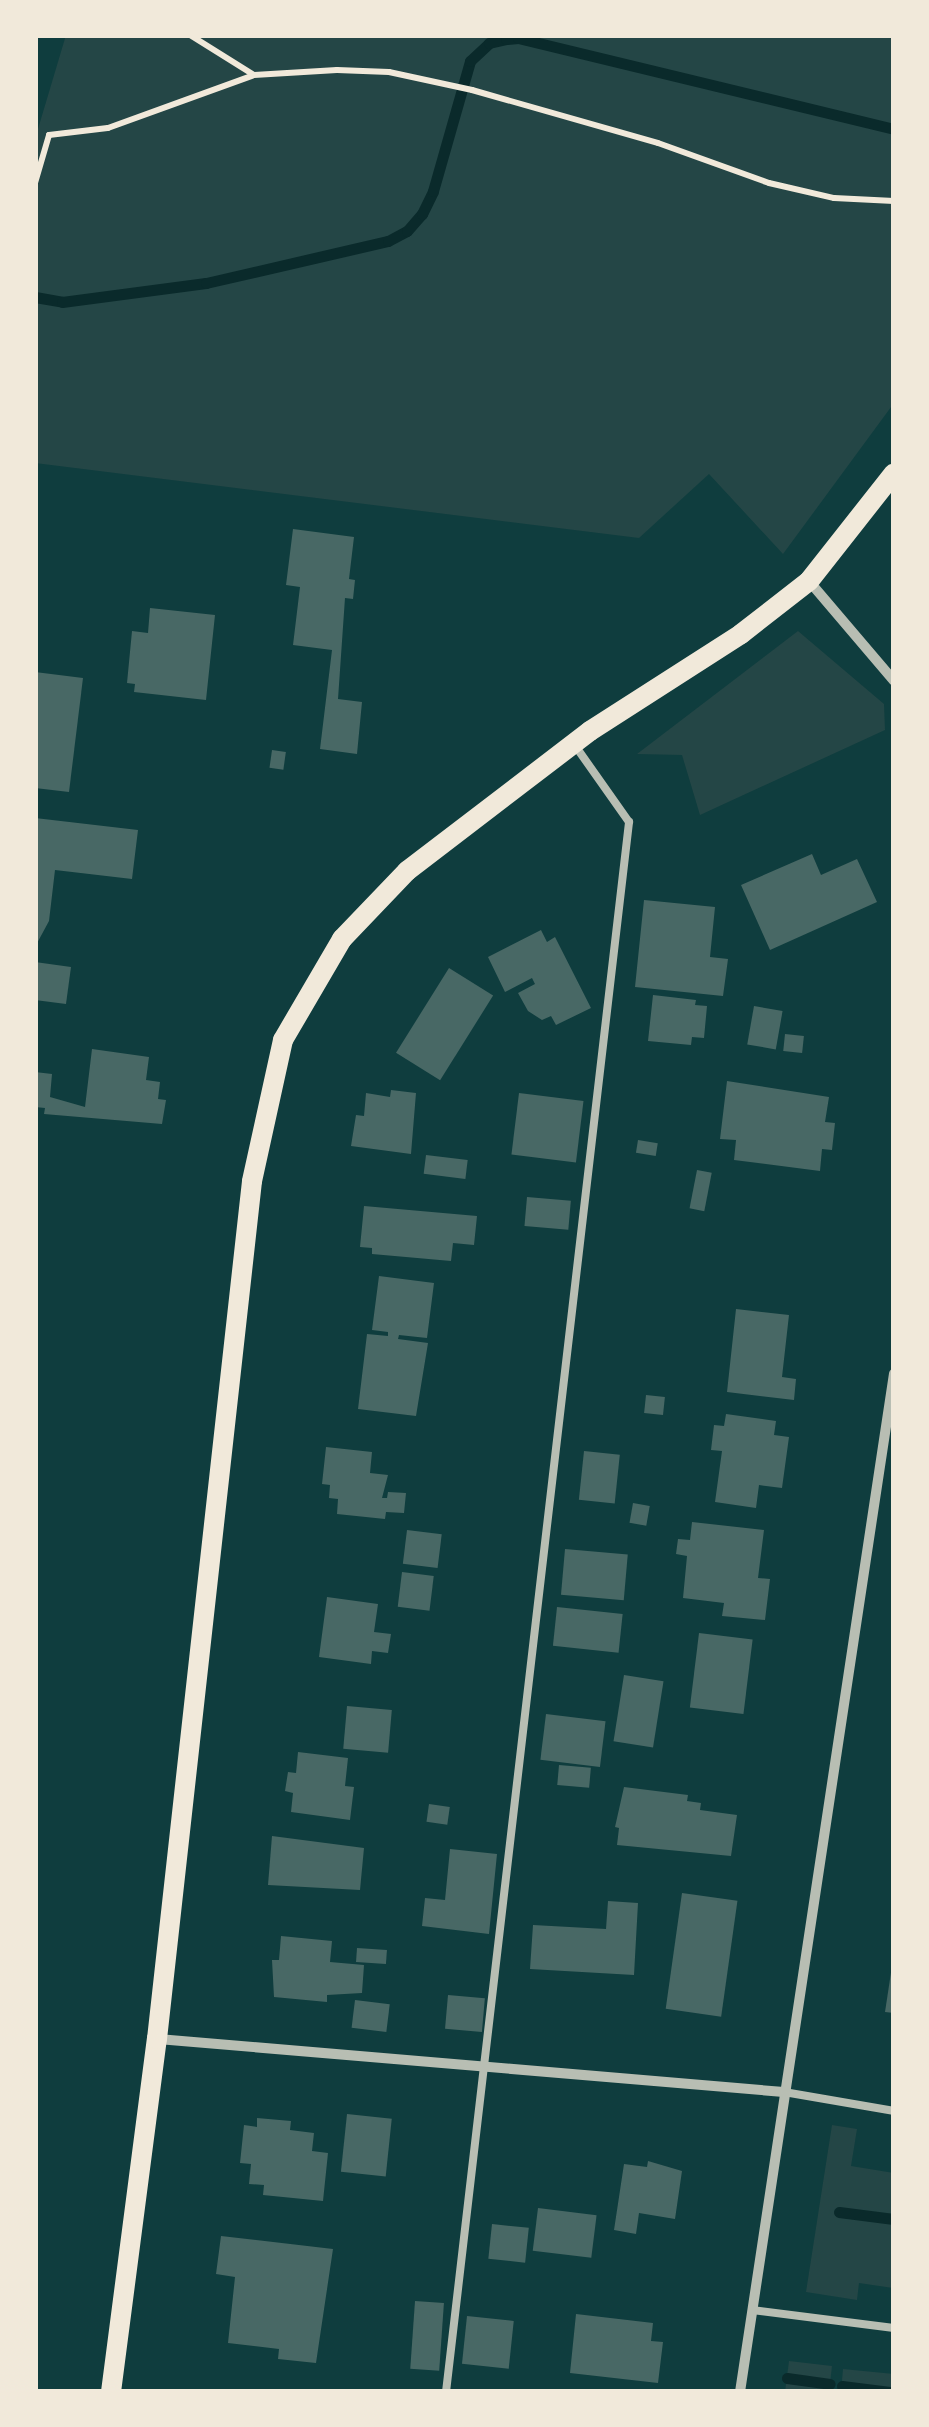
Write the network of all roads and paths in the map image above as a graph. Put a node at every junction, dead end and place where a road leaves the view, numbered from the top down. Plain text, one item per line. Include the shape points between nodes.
1 (190, 35) edge
2 (254, 75) junction
3 (35, 131) edge
4 (49, 135) junction
5 (35, 183) edge
6 (894, 200) edge
7 (894, 473) edge
8 (809, 581) junction
9 (894, 681) edge
10 (574, 744) junction
11 (894, 1374) edge
12 (890, 1446) edge
13 (157, 2039) junction
14 (485, 2065) junction
15 (784, 2092) junction
16 (894, 2111) edge
17 (752, 2310) junction
18 (894, 2328) edge
19 (111, 2392) edge
20 (446, 2392) edge
21 (740, 2392) edge

1 - 2 path
2 - 4 path via 108,128
2 - 6 path via 390,72 658,143 769,183 834,198
3 - 4 path
4 - 5 path
7 - 8 main road
8 - 9 street
8 - 10 main road
10 - 13 main road via 407,870 342,938 283,1040 252,1181
10 - 14 lane via 628,822
11 - 12 street
12 - 15 street
13 - 14 street
13 - 19 main road
14 - 15 street
14 - 20 lane
15 - 16 lane
15 - 17 street
17 - 18 lane
17 - 21 street

